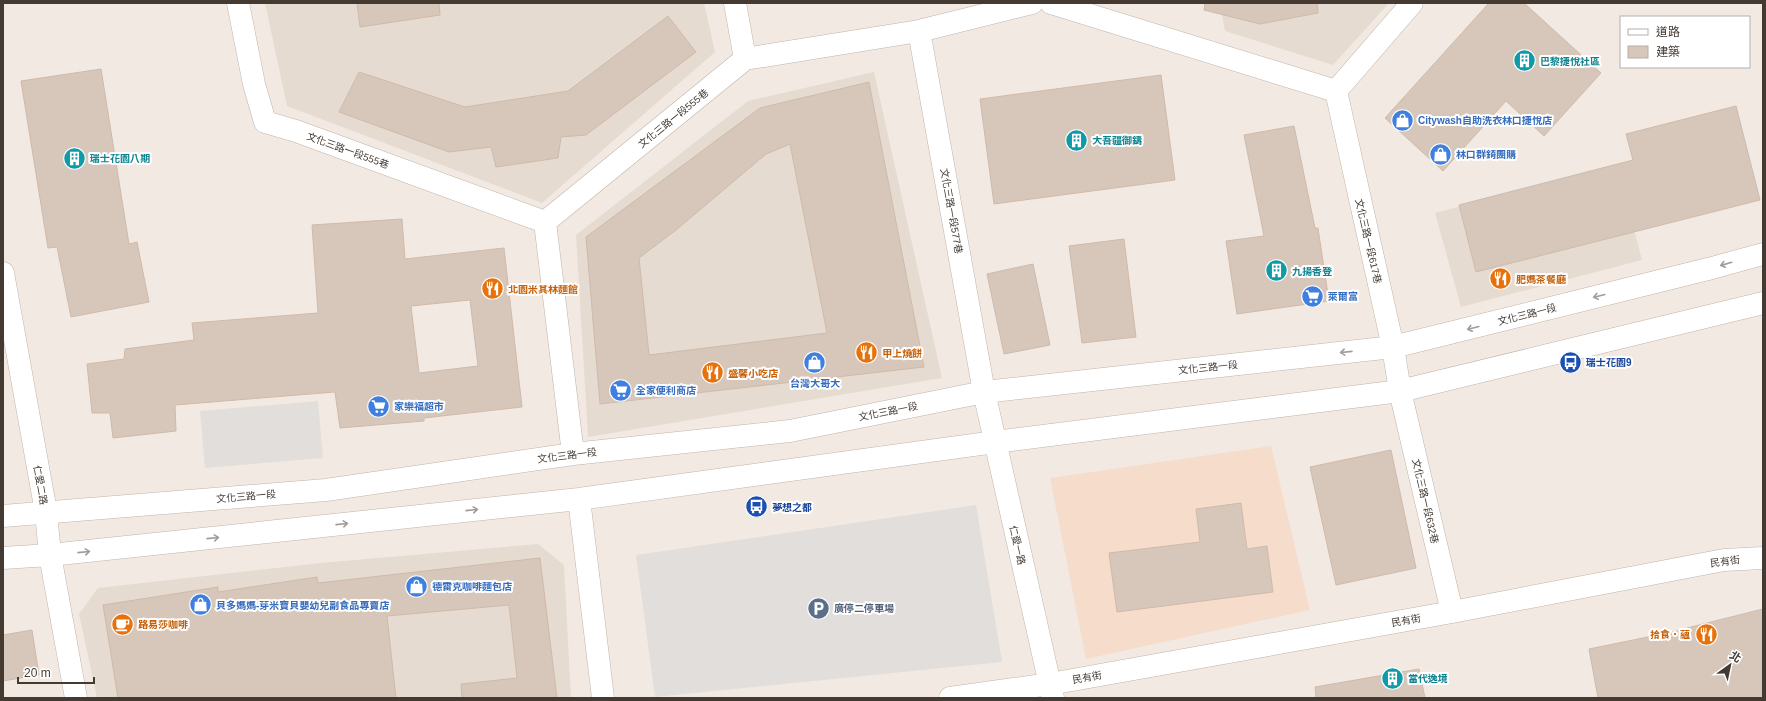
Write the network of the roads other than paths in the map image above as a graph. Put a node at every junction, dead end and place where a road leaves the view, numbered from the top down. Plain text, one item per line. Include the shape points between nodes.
1 (238, 3) edge
2 (735, 3) edge
3 (1032, 3) edge
4 (1051, 3) edge
5 (1412, 3) edge
6 (919, 31) junction
7 (745, 59) junction
8 (1336, 91) junction
9 (544, 222) junction
10 (1763, 254) edge
11 (3, 273) edge
12 (1763, 303) edge
13 (1393, 347) junction
14 (1400, 391) junction
15 (984, 392) junction
16 (995, 442) junction
17 (573, 454) junction
18 (578, 499) junction
19 (46, 512) junction
20 (3, 516) edge
21 (50, 555) junction
22 (3, 558) edge
23 (1763, 558) edge
24 (1452, 612) junction
25 (1051, 691) edge
26 (76, 698) edge
27 (603, 698) edge
28 (950, 698) edge

1 - 9 street, 文化三路一段555巷 via 254,84 266,122
2 - 7 street
3 - 6 street
4 - 8 street
5 - 8 street
6 - 7 street
6 - 15 street, 文化三路一段577巷
7 - 9 street, 文化三路一段555巷
8 - 13 street, 文化三路一段617巷
9 - 17 street
10 -> 13 street, 文化三路一段
11 - 19 street, 仁愛二路
12 - 14 street
13 - 14 street, 文化三路一段617巷
13 -> 15 street, 文化三路一段
14 - 16 street
14 - 24 street, 文化三路一段632巷
15 - 16 street, 仁愛一路
15 - 17 street, 文化三路一段 via 790,431
16 - 18 street
16 - 25 street, 仁愛一路
17 - 19 street, 文化三路一段 via 326,490
21 -> 18 street
18 - 27 street
19 - 20 street, 文化三路一段
19 - 21 street, 仁愛二路
21 - 22 street
21 - 26 street, 仁愛二路
23 - 24 street, 民有街 via 1724,560
24 - 25 street, 民有街
25 - 28 street, 民有街

